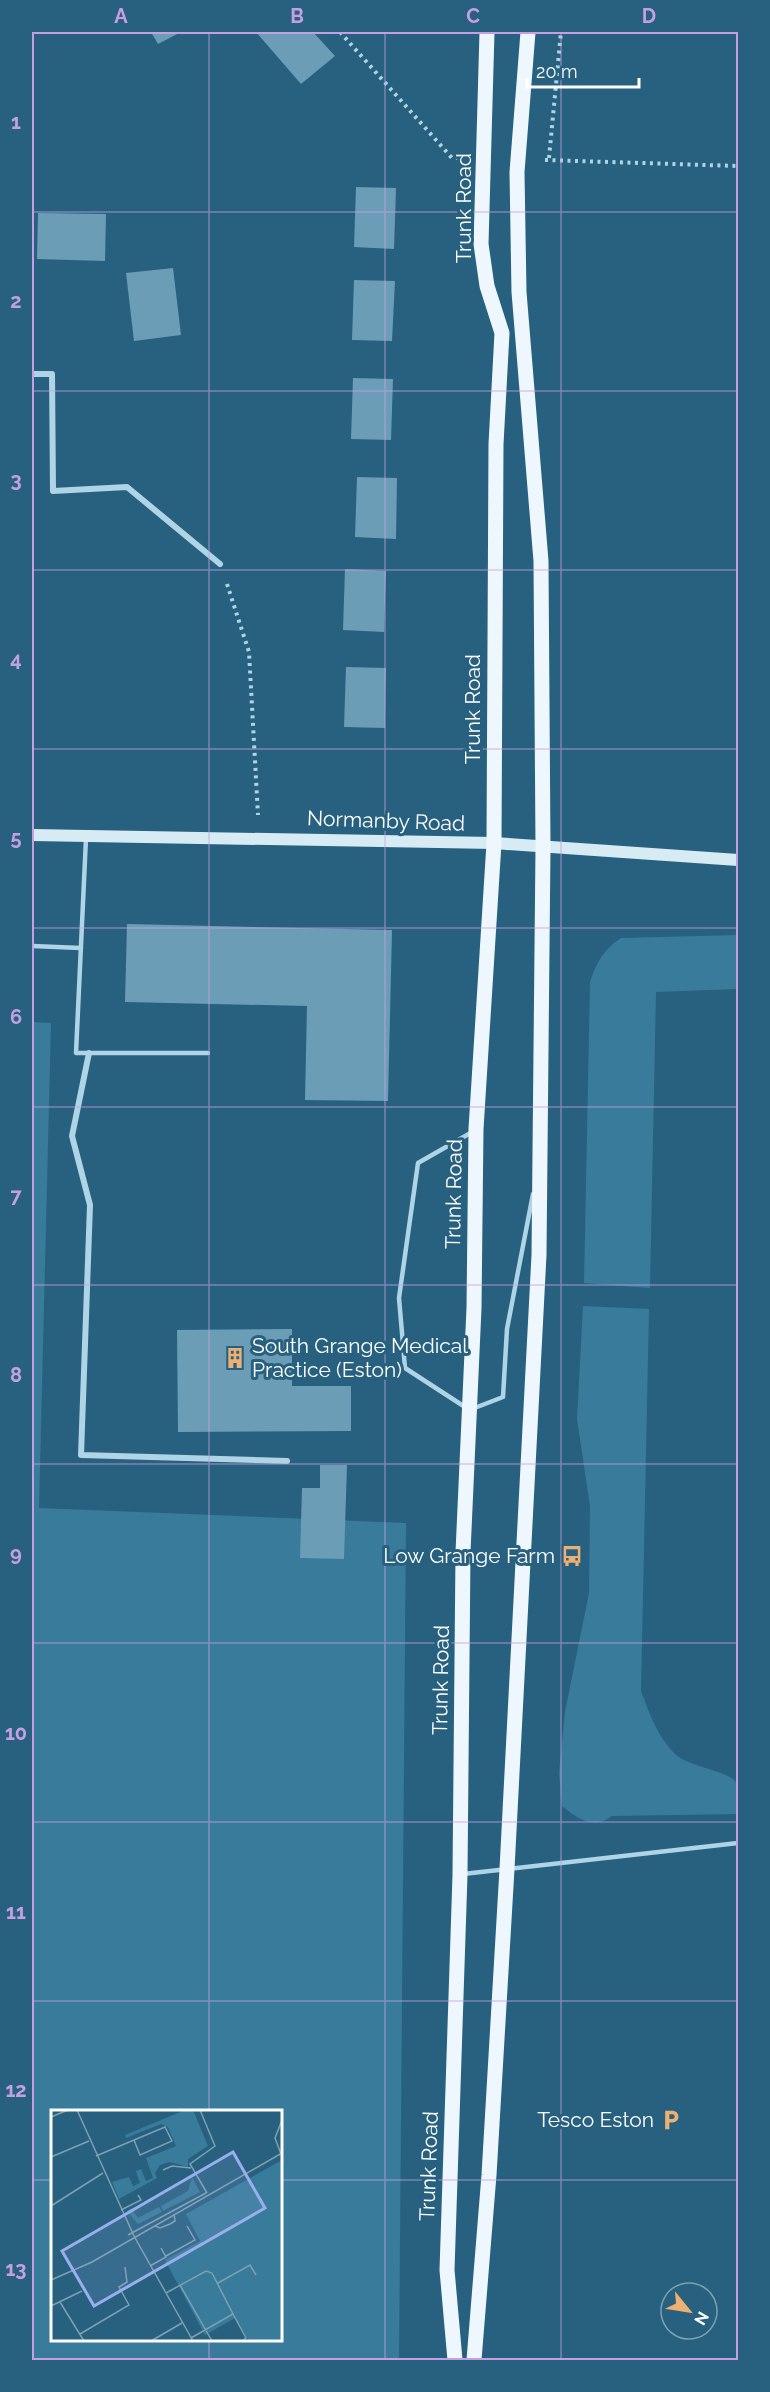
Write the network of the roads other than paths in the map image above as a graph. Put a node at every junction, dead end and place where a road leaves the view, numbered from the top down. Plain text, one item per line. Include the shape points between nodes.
1 (487, 32) edge
2 (528, 32) edge
3 (32, 374) edge
4 (220, 564) road end
5 (32, 835) edge
6 (86, 835) junction
7 (494, 843) junction
8 (543, 847) junction
9 (738, 860) edge
10 (32, 946) edge
11 (81, 948) junction
12 (89, 1053) junction
13 (208, 1053) dead end
14 (476, 1129) junction
15 (540, 1155) junction
16 (469, 1410) junction
17 (286, 1461) dead end
18 (738, 1843) edge
19 (507, 1869) junction
20 (460, 1875) junction
21 (455, 2361) edge
22 (474, 2361) edge

1 - 7 main road, Trunk Road via 481,244 487,286 502,333 496,444
2 - 8 main road via 517,171 519,292 541,561
3 - 4 street via 52,374 53,491 127,487
5 - 6 street, Normanby Road
6 - 7 street, Normanby Road
6 - 11 lane
7 - 8 street, Normanby Road
7 - 14 main road, Trunk Road
8 - 9 street, Normanby Road
8 - 15 main road
10 - 11 lane
11 - 12 lane via 76,1053
12 - 13 lane
12 - 17 street via 72,1136 90,1205 81,1455
14 - 16 main road, Trunk Road
14 - 16 lane via 418,1163 399,1298 405,1368
15 - 16 lane via 507,1329 503,1397
15 - 19 main road via 539,1255
16 - 20 main road, Trunk Road via 463,1552
18 - 19 lane
19 - 20 lane
19 - 22 main road
20 - 21 main road, Trunk Road via 447,2270

